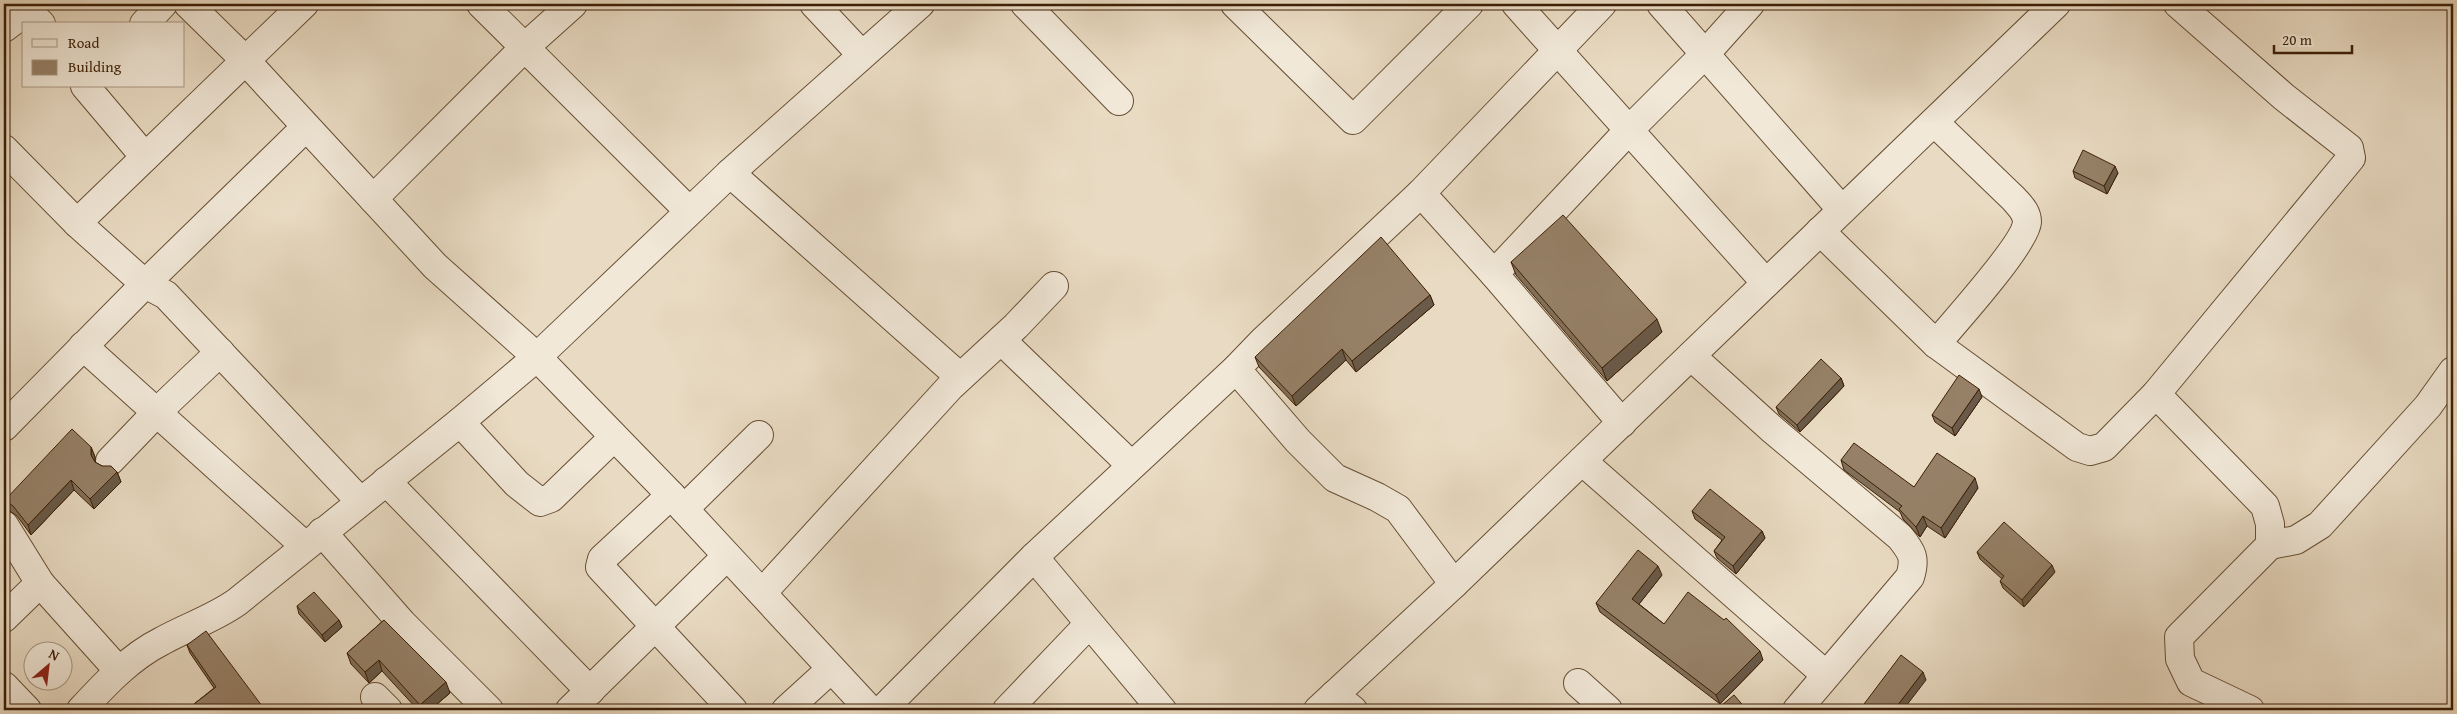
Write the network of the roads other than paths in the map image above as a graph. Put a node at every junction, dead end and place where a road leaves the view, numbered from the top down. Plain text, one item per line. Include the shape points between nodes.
1 (163, 4) edge
2 (188, 4) edge
3 (304, 4) edge
4 (481, 4) edge
5 (574, 4) edge
6 (814, 4) edge
7 (920, 4) edge
8 (1025, 4) edge
9 (1234, 4) edge
10 (1469, 4) edge
11 (1516, 4) edge
12 (1602, 4) edge
13 (1661, 4) edge
14 (1750, 4) edge
15 (2178, 4) edge
16 (2045, 8) edge
17 (6, 22) edge
18 (39, 22) edge
19 (146, 22) edge
20 (525, 47) junction
21 (1558, 50) junction
22 (1706, 53) junction
23 (861, 54) junction
24 (245, 60) junction
25 (87, 88) edge
26 (1119, 101) dead end
27 (1934, 122) junction
28 (306, 127) junction
29 (1629, 130) junction
30 (5, 155) edge
31 (145, 158) junction
32 (730, 173) junction
33 (1421, 193) junction
34 (373, 199) junction
35 (1842, 210) junction
36 (689, 211) junction
37 (77, 223) junction
38 (1820, 231) junction
39 (1494, 274) junction
40 (1766, 283) junction
41 (145, 284) junction
42 (1054, 286) dead end
43 (1001, 340) junction
44 (1936, 344) junction
45 (83, 346) junction
46 (220, 352) junction
47 (1691, 356) junction
48 (536, 357) junction
49 (1236, 369) junction
50 (2453, 371) edge
51 (960, 377) junction
52 (2156, 394) junction
53 (157, 412) junction
54 (460, 422) junction
55 (1622, 423) junction
56 (4, 427) edge
57 (760, 435) dead end
58 (614, 437) junction
59 (110, 461) dead end
60 (1582, 461) junction
61 (1130, 465) junction
62 (386, 481) junction
63 (360, 501) junction
64 (677, 502) junction
65 (4, 526) edge
66 (314, 539) junction
67 (2270, 545) junction
68 (728, 556) junction
69 (1034, 557) junction
70 (40, 583) junction
71 (1454, 584) junction
72 (763, 592) junction
73 (4, 618) edge
74 (1089, 624) junction
75 (655, 628) junction
76 (832, 669) junction
77 (119, 671) junction
78 (1826, 676) junction
79 (1578, 683) dead end
80 (4, 686) edge
81 (590, 691) junction
82 (1335, 705) edge
83 (27, 710) edge
84 (81, 710) edge
85 (489, 710) edge
86 (570, 710) edge
87 (733, 710) edge
88 (786, 710) edge
89 (870, 710) edge
90 (882, 710) edge
91 (1007, 710) edge
92 (1162, 710) edge
93 (1608, 710) edge
94 (1797, 710) edge
95 (2250, 710) edge

1 - 19 street
2 - 24 street
3 - 24 street
4 - 20 street
5 - 20 street
6 - 23 street
7 - 23 street
8 - 26 street
9 - 10 street via 1352,120
11 - 21 street
12 - 21 street
13 - 22 street
14 - 22 street
15 - 52 street via 2284,97 2349,148 2350,158
16 - 27 street
17 - 18 street via 32,15
20 - 34 street
20 - 36 street
21 - 29 street
21 - 33 street
22 - 29 street
22 - 35 street
23 - 32 street
24 - 28 street
24 - 31 street
25 - 31 street
27 - 35 street
27 - 44 street via 2014,200 2025,212 2027,222 2023,236
28 - 34 street
28 - 41 street
29 - 39 street
29 - 40 street
30 - 37 street
31 - 37 street
32 - 36 street
32 - 51 street
33 - 39 street
33 - 49 street
34 - 48 street via 435,266
35 - 38 street
36 - 48 street
37 - 41 street
38 - 40 street
38 - 44 street
39 - 55 street
40 - 47 street
41 - 45 street
41 - 46 street via 166,296
42 - 43 street
43 - 51 street
43 - 61 street
44 - 52 street via 2077,447 2090,451 2104,448
45 - 53 street
45 - 56 street
46 - 53 street
46 - 63 street
47 - 55 street
47 - 78 street via 1900,537 1911,551 1914,564 1910,577
48 - 54 street
48 - 58 street
49 - 61 street
49 - 71 street via 1298,441 1335,478 1398,509
50 - 67 street via 2428,406 2320,525 2296,540
51 - 72 street
52 - 67 street via 2265,506 2270,524
53 - 59 street
53 - 66 street
54 - 58 street via 517,484 540,502 551,498
54 - 62 street
55 - 60 street
57 - 64 street
58 - 64 street
60 - 71 street
60 - 78 street
61 - 69 street
62 - 63 street
62 - 81 street
63 - 66 street
64 - 68 street
64 - 75 street via 600,564
65 - 70 street
66 - 77 street via 226,610 162,641
66 - 85 street
67 - 95 street via 2179,637 2180,659 2191,682
68 - 72 street
68 - 75 street
69 - 74 street
69 - 90 street
70 - 73 street
70 - 77 street
71 - 82 street
72 - 76 street
74 - 91 street
74 - 92 street
75 - 81 street
75 - 87 street
76 - 88 street
76 - 89 street
77 - 84 street
78 - 94 street
79 - 93 street
80 - 83 street
81 - 86 street

